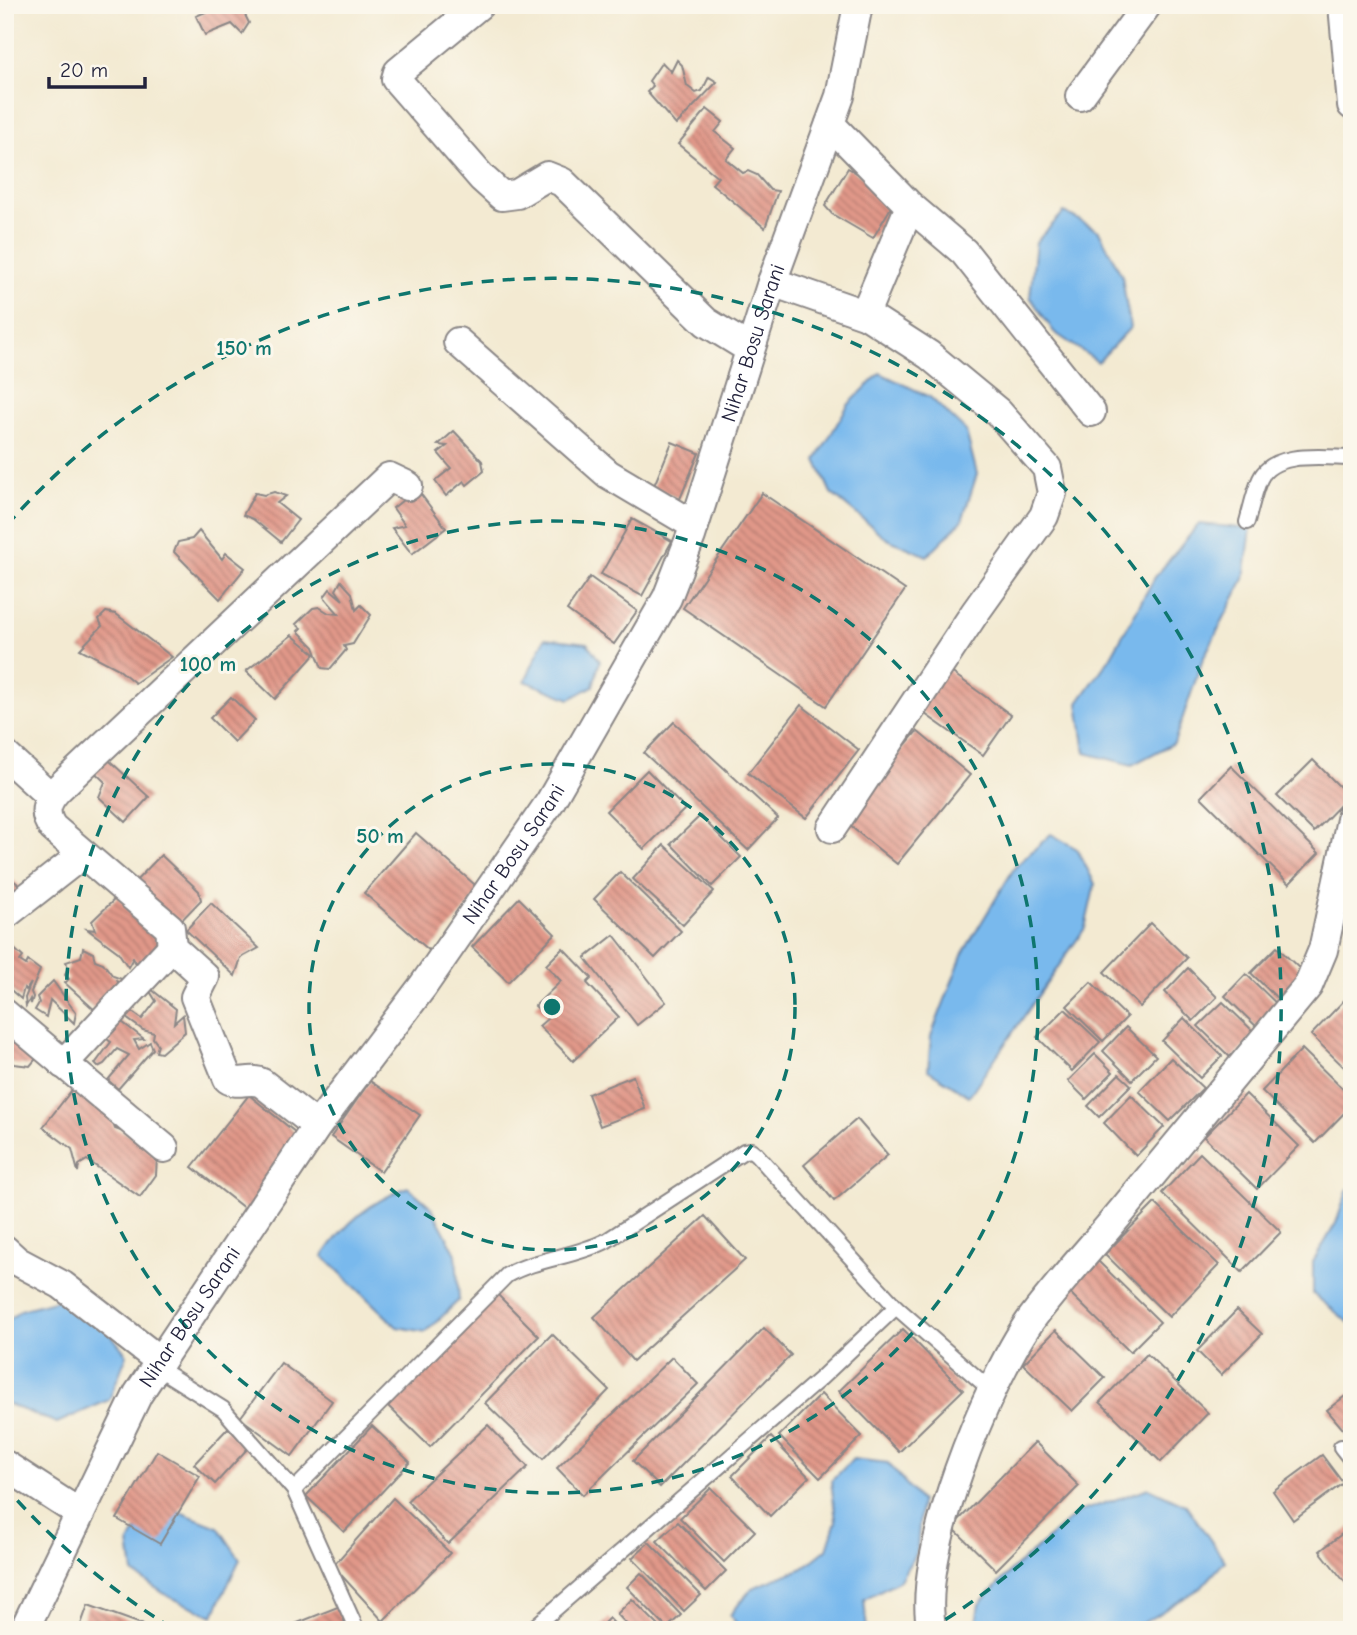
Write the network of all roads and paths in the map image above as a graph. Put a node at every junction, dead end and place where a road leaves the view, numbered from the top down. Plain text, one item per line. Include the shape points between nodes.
1 (480, 5) edge
2 (858, 5) edge
3 (1147, 5) edge
4 (1343, 5) edge
5 (1080, 96) dead end
6 (1352, 105) edge
7 (830, 124) junction
8 (910, 206) junction
9 (772, 282) junction
10 (867, 315) junction
11 (458, 342) dead end
12 (750, 349) junction
13 (1091, 412) dead end
14 (1352, 458) edge
15 (408, 486) dead end
16 (1247, 522) dead end
17 (694, 525) junction
18 (5, 755) edge
19 (51, 797) junction
20 (1352, 815) edge
21 (832, 828) dead end
22 (83, 854) junction
23 (5, 915) edge
24 (172, 947) junction
25 (5, 1014) edge
26 (64, 1064) junction
27 (317, 1126) junction
28 (164, 1148) dead end
29 (5, 1250) edge
30 (896, 1307) junction
31 (158, 1364) junction
32 (993, 1392) junction
33 (1340, 1447) dead end
34 (1352, 1461) edge
35 (5, 1465) edge
36 (294, 1490) junction
37 (79, 1513) junction
38 (24, 1630) edge
39 (357, 1630) edge
40 (531, 1630) edge
41 (932, 1630) edge

1 - 12 street via 398,72 396,79 502,196 517,194 547,176 562,182 706,322
2 - 7 street, Nihar Bosu Sarani
3 - 5 street
4 - 6 street
7 - 8 street
7 - 9 street, Nihar Bosu Sarani
8 - 10 street
8 - 13 street via 964,251
9 - 10 street
9 - 12 street, Nihar Bosu Sarani
10 - 21 street via 929,355 998,412 1047,468 1052,494 1044,516
11 - 17 street via 608,474
12 - 17 street, Nihar Bosu Sarani
14 - 16 lane via 1297,459 1271,466 1260,479
15 - 19 street via 390,477
17 - 27 street, Nihar Bosu Sarani via 667,598 550,802 423,986
18 - 19 street
19 - 22 street via 46,818
20 - 32 street via 1323,950 1308,985 1030,1322
22 - 23 street
22 - 24 street via 170,928
24 - 26 street
24 - 27 street via 205,977 195,997 228,1079 262,1083
25 - 26 street
26 - 28 street
27 - 31 street, Nihar Bosu Sarani
29 - 31 street via 62,1285
30 - 32 lane
30 - 36 lane via 756,1154 744,1151 606,1241 507,1275
30 - 40 lane
31 - 36 lane via 223,1409
31 - 37 street, Nihar Bosu Sarani via 138,1394
32 - 41 street via 959,1469 935,1549 928,1613
33 - 34 lane
35 - 37 street
36 - 39 lane
37 - 38 street, Nihar Bosu Sarani

